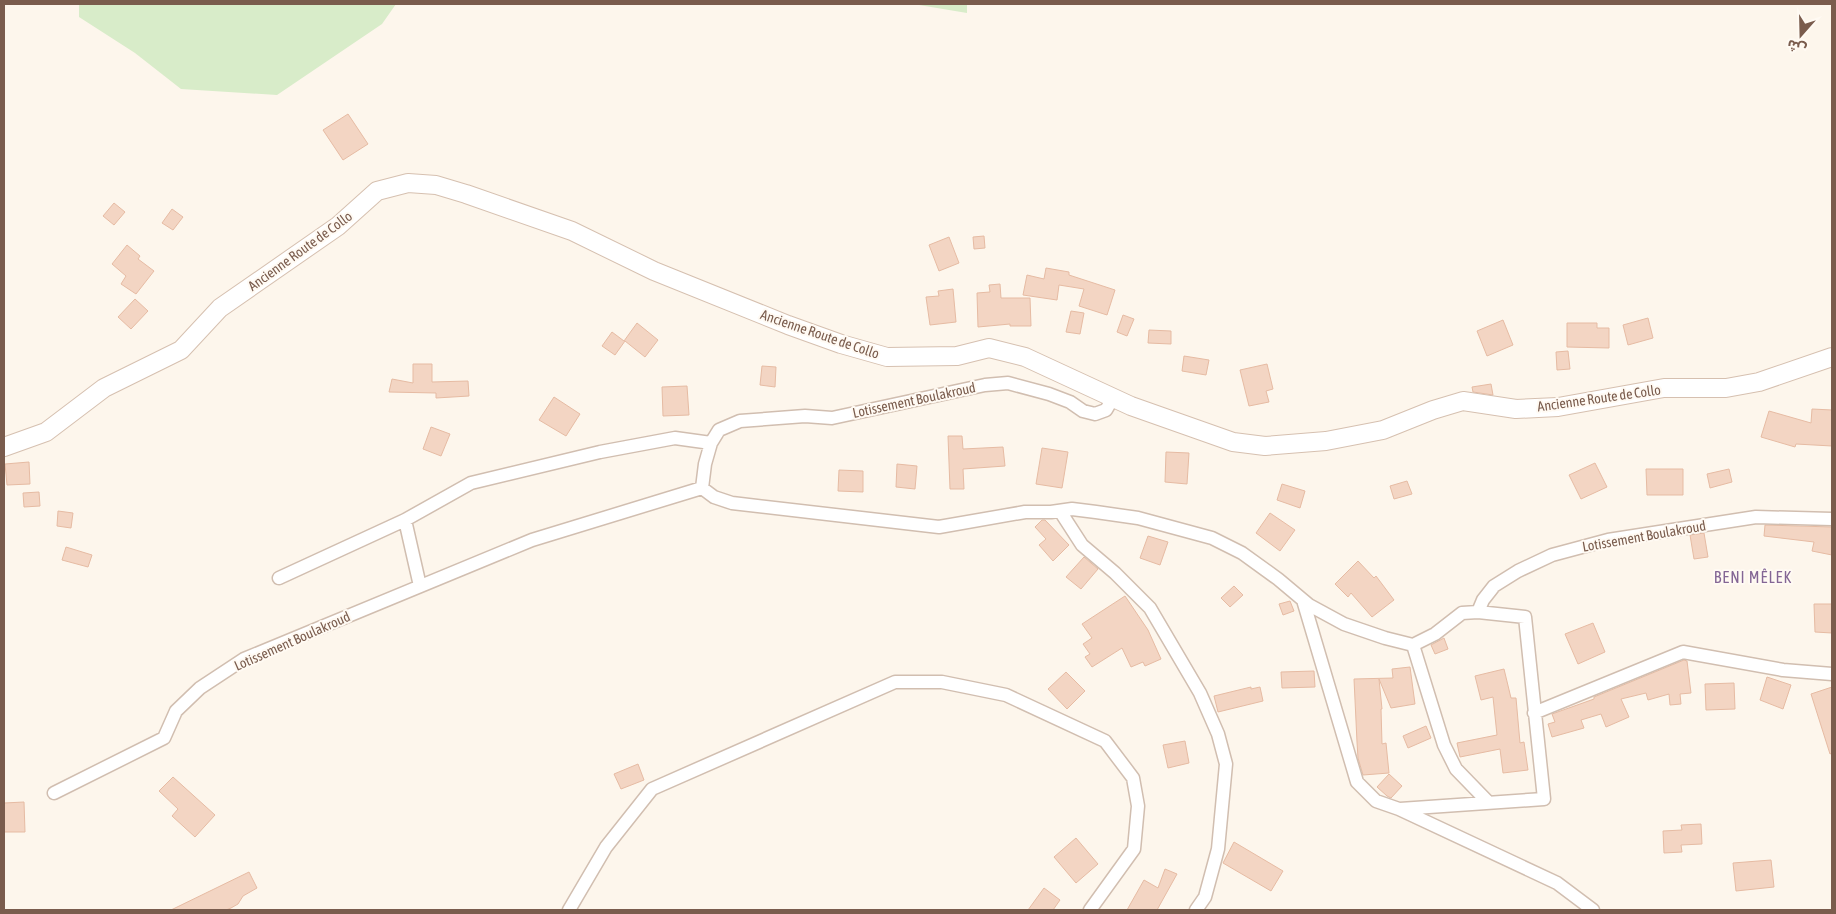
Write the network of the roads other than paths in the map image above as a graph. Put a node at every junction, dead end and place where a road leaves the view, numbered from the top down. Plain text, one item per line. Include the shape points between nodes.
1 (1832, 357) edge
2 (1114, 398) junction
3 (711, 443) junction
4 (4, 447) edge
5 (702, 488) junction
6 (1060, 511) junction
7 (1832, 519) edge
8 (405, 520) junction
9 (280, 578) dead end
10 (420, 586) junction
11 (1303, 600) junction
12 (1478, 612) junction
13 (1413, 645) junction
14 (1832, 674) edge
15 (1534, 713) junction
16 (54, 793) dead end
17 (1489, 803) junction
18 (1399, 809) junction
19 (569, 910) edge
20 (1090, 910) edge
21 (1196, 910) edge
22 (1593, 910) edge

1 - 2 main road, Ancienne Route de Collo via 1759,382 1726,388 1664,388 1558,407 1516,409 1463,401 1384,430 1326,441 1266,446 1234,442
2 - 3 street, Lotissement Boulakroud via 1106,410 1095,414 1049,394 1008,383 985,385 832,418 805,416 740,421 719,430
2 - 4 main road, Ancienne Route de Collo via 1025,357 989,348 957,356 887,357 841,344 654,271 572,231 436,185 408,183 377,191 338,226 220,308 181,350 104,388 46,432
3 - 5 street
3 - 8 street via 676,438 600,452 472,484
5 - 6 street via 714,498 732,504 939,527 1025,512
5 - 10 street, Lotissement Boulakroud via 532,540
6 - 11 street via 1072,509 1138,518 1212,538 1242,553
6 - 21 street via 1082,545 1150,608 1200,693 1218,734 1226,764 1218,849 1205,896
7 - 12 street, Lotissement Boulakroud via 1756,518 1608,540 1552,555 1518,571 1494,586
8 - 9 street
8 - 10 street
10 - 16 street, Lotissement Boulakroud via 244,659 200,688 176,711 164,738
11 - 13 street via 1344,624
11 - 18 street via 1357,782 1376,801
12 - 13 street via 1462,613 1436,634
12 - 15 street via 1525,617
13 - 17 street via 1444,745 1456,769
14 - 15 street via 1783,670 1683,652
15 - 17 street via 1544,799
17 - 18 street
18 - 22 street via 1557,883
19 - 20 street via 606,847 652,789 895,682 942,682 1006,695 1105,741 1133,778 1138,806 1134,848

